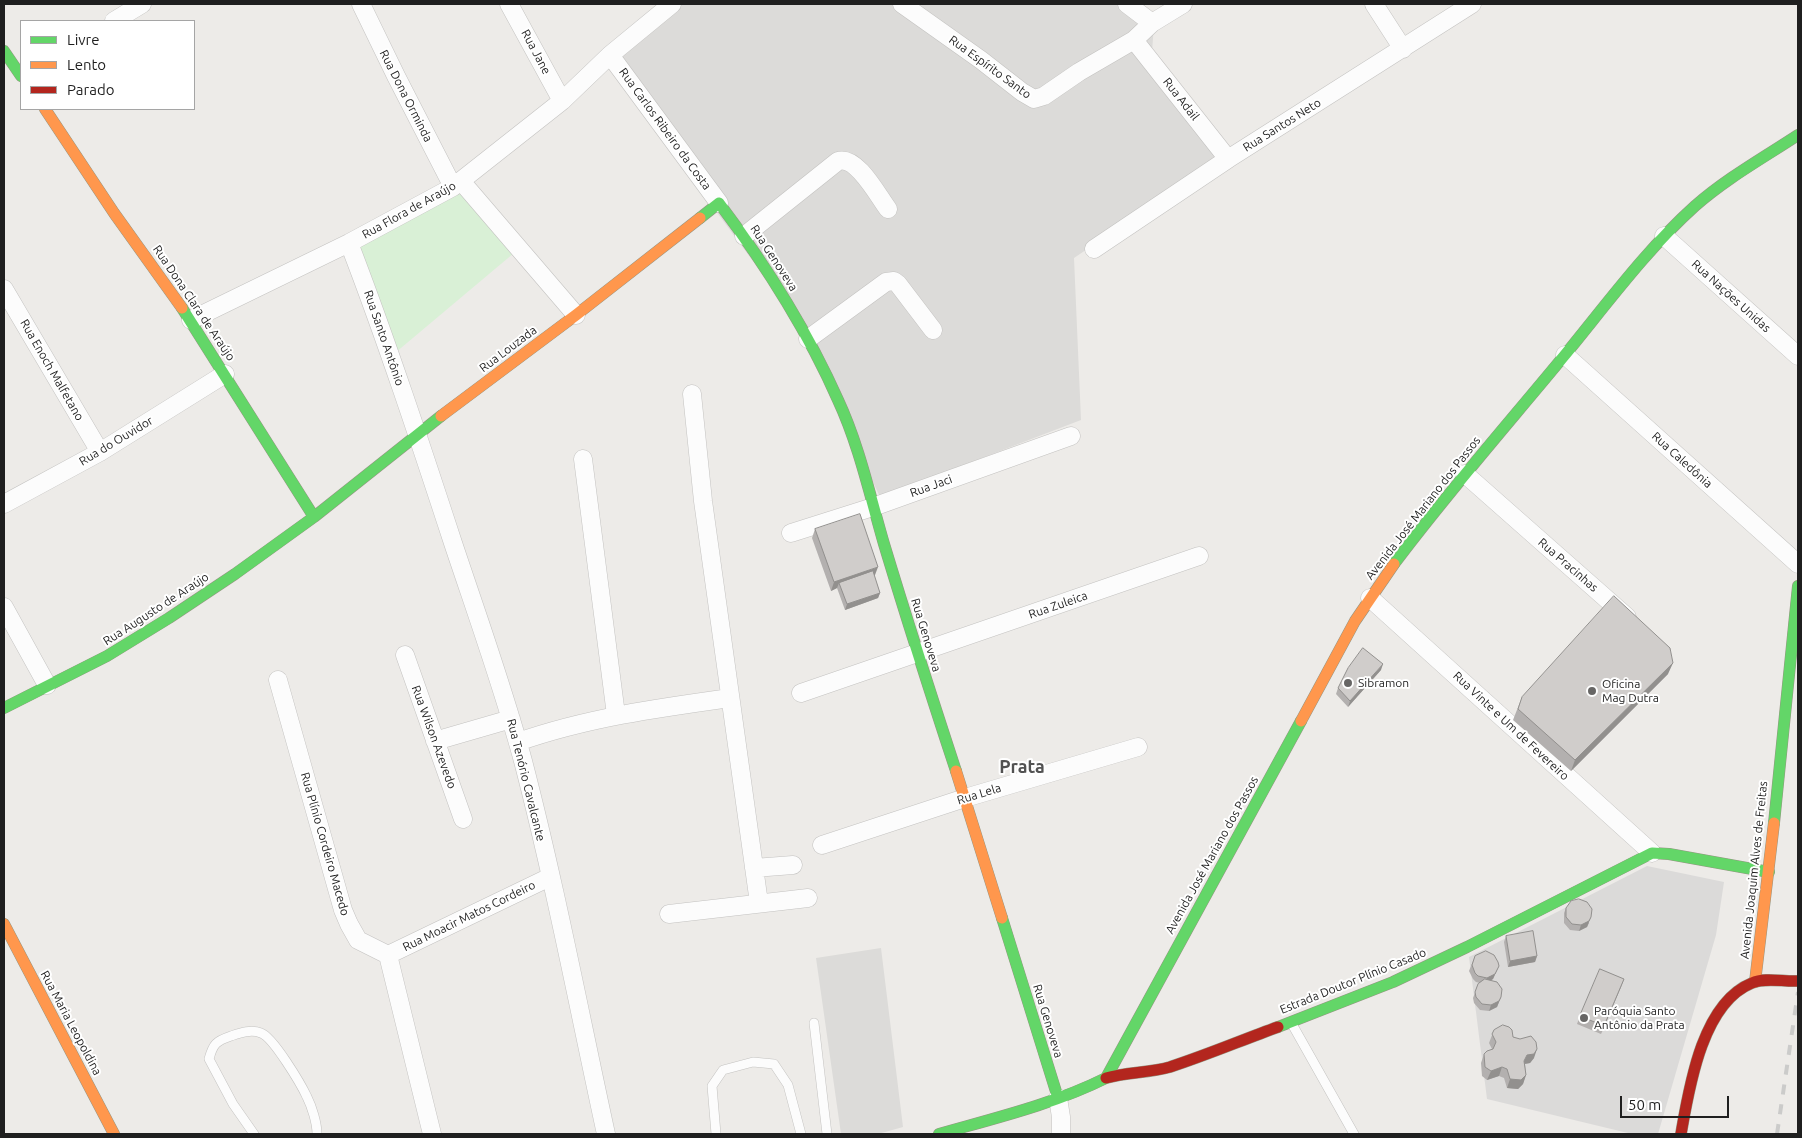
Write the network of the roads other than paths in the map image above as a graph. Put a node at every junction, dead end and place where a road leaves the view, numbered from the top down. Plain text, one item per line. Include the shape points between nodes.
1 (142, 4) edge
2 (361, 4) edge
3 (510, 4) edge
4 (672, 4) edge
5 (902, 4) edge
6 (1127, 4) edge
7 (1183, 4) edge
8 (1374, 4) edge
9 (1472, 4) edge
10 (116, 20) edge
11 (1152, 23) junction
12 (1134, 40) junction
13 (1403, 49) junction
14 (4, 52) edge
15 (610, 56) junction
16 (20, 75) edge
17 (562, 101) junction
18 (46, 110) edge
19 (1798, 135) edge
20 (1228, 159) junction
21 (457, 184) junction
22 (719, 203) junction
23 (888, 210) dead end
24 (744, 236) junction
25 (1664, 236) junction
26 (349, 243) junction
27 (1094, 249) dead end
28 (4, 289) edge
29 (576, 315) junction
30 (191, 320) junction
31 (933, 330) dead end
32 (808, 339) junction
33 (1565, 355) junction
34 (1798, 356) edge
35 (226, 374) junction
36 (692, 394) dead end
37 (417, 434) junction
38 (1071, 436) dead end
39 (100, 452) junction
40 (583, 459) dead end
41 (1465, 474) junction
42 (4, 504) edge
43 (873, 507) junction
44 (314, 518) junction
45 (791, 533) dead end
46 (1200, 556) dead end
47 (1798, 564) edge
48 (1798, 586) edge
49 (1370, 598) junction
50 (4, 607) edge
51 (1641, 630) edge
52 (917, 654) junction
53 (405, 656) dead end
54 (278, 680) dead end
55 (47, 685) junction
56 (801, 693) dead end
57 (730, 698) junction
58 (4, 708) edge
59 (616, 715) junction
60 (511, 719) junction
61 (435, 740) junction
62 (518, 742) junction
63 (1138, 748) dead end
64 (965, 798) junction
65 (463, 819) dead end
66 (822, 845) dead end
67 (1652, 853) junction
68 (794, 865) dead end
69 (754, 868) junction
70 (1769, 872) junction
71 (550, 877) junction
72 (808, 898) dead end
73 (759, 903) junction
74 (669, 914) dead end
75 (4, 924) edge
76 (388, 955) junction
77 (1798, 981) edge
78 (1756, 982) junction
79 (1291, 1022) junction
80 (814, 1023) dead end
81 (1106, 1078) junction
82 (1058, 1098) junction
83 (114, 1134) edge
84 (254, 1134) edge
85 (317, 1134) edge
86 (432, 1134) edge
87 (606, 1134) edge
88 (716, 1134) edge
89 (801, 1134) edge
90 (827, 1134) edge
91 (939, 1134) edge
92 (1061, 1134) edge
93 (1354, 1134) edge
94 (1681, 1134) edge

1 - 10 street
2 - 21 street, Rua Dona Orminda via 396,76
3 - 17 street, Rua Jane
4 - 15 street, Rua Flora de Araújo
5 - 12 street, Rua Espírito Santo via 1034,99
6 - 11 street
7 - 11 street
8 - 13 street
9 - 13 street, Rua Santos Neto
11 - 12 street
12 - 20 street, Rua Adail
13 - 20 street, Rua Santos Neto
14 - 16 street
15 - 17 street, Rua Flora de Araújo
15 - 22 street, Rua Carlos Ribeiro da Costa
17 - 21 street, Rua Flora de Araújo
18 - 30 street, Rua Dona Clara de Araújo via 114,214
19 - 25 street, Avenida José Mariano dos Passos via 1696,205
20 - 27 street, Rua Santos Neto
21 - 26 street, Rua Flora de Araújo
21 - 29 street, Rua Dona Orminda
22 - 24 street, Rua Genoveva
22 - 29 street, Rua Louzada
23 - 24 street via 856,166 843,160
24 - 32 street, Rua Genoveva
25 - 33 street, Avenida José Mariano dos Passos
25 - 34 street, Rua Nações Unidas
26 - 30 street, Rua Flora de Araújo
26 - 37 street, Rua Santo Antônio
28 - 39 street, Rua Enoch Malfetano
29 - 37 street, Rua Louzada
30 - 35 street, Rua Dona Clara de Araújo
31 - 32 street via 898,284 890,281
32 - 43 street, Rua Genoveva via 839,401
33 - 41 street, Avenida José Mariano dos Passos
33 - 47 street, Rua Caledônia
35 - 39 street, Rua do Ouvidor
35 - 44 street, Rua Dona Clara de Araújo
36 - 57 street
37 - 44 street, Rua Louzada
37 - 60 street, Rua Tenório Cavalcante
38 - 43 street, Rua Jaci
39 - 42 street, Rua do Ouvidor
40 - 59 street
41 - 49 street, Avenida José Mariano dos Passos
41 - 51 street, Rua Pracinhas
43 - 45 street, Rua Jaci
43 - 52 street, Rua Genoveva
44 - 55 street, Rua Augusto de Araújo via 169,618 107,656
46 - 52 street, Rua Zuleica
48 - 70 street, Avenida Joaquim Alves de Freitas
49 - 67 street, Rua Vinte e Um de Fevereiro
49 - 81 street, Avenida José Mariano dos Passos
50 - 55 street
52 - 56 street, Rua Zuleica
52 - 64 street, Rua Genoveva
53 - 61 street, Rua Wilson Azevedo
54 - 76 street, Rua Plínio Cordeiro Macedo via 343,910 358,940
55 - 58 street, Rua Augusto de Araújo
57 - 59 street
57 - 69 street
59 - 62 street
60 - 61 street
60 - 62 street, Rua Tenório Cavalcante
61 - 65 street, Rua Wilson Azevedo
62 - 71 street, Rua Tenório Cavalcante
63 - 64 street, Rua Lela
64 - 66 street, Rua Lela
64 - 82 street, Rua Genoveva
67 - 70 street, Estrada Doutor Plínio Casado
67 - 79 street, Estrada Doutor Plínio Casado via 1451,955 1393,982
68 - 69 street
69 - 73 street
70 - 78 street, Avenida Joaquim Alves de Freitas
71 - 76 street, Rua Moacir Matos Cordeiro
71 - 87 street, Rua Tenório Cavalcante
72 - 73 street
73 - 74 street
75 - 83 street, Rua Maria Leopoldina
76 - 86 street
77 - 78 street
78 - 94 street via 1728,1000 1709,1030 1696,1066
79 - 81 street, Estrada Doutor Plínio Casado via 1169,1067
79 - 93 lane
80 - 90 lane
81 - 82 street, Estrada Doutor Plínio Casado
82 - 91 street, Estrada Doutor Plínio Casado
82 - 92 street
84 - 85 lane via 233,1104 209,1059 212,1048 220,1040 246,1031 261,1033 275,1045 308,1098
88 - 89 lane via 712,1086 723,1070 753,1062 774,1064 788,1085

